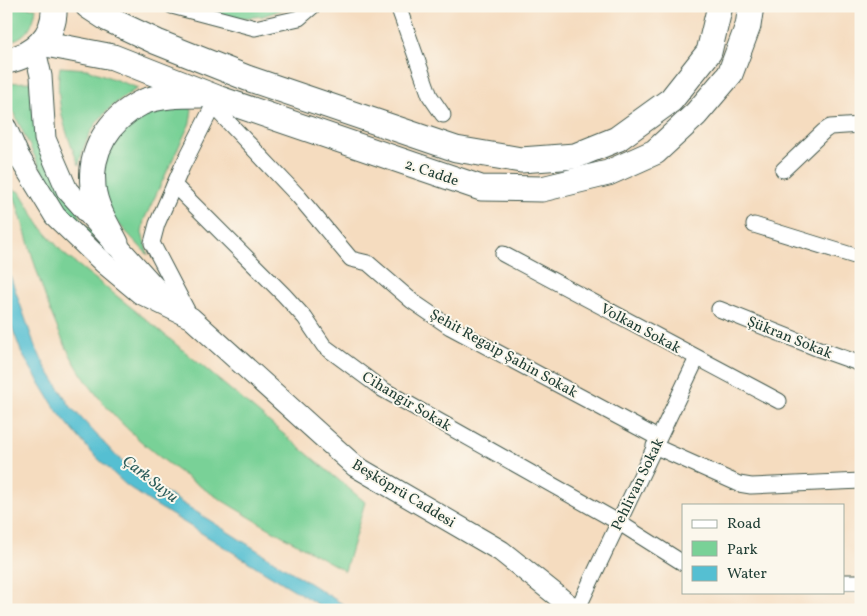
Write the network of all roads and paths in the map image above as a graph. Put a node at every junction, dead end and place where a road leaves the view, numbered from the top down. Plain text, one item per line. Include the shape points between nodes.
1 (54, 6) edge
2 (88, 6) edge
3 (172, 6) edge
4 (313, 6) edge
5 (398, 6) edge
6 (720, 6) edge
7 (751, 6) edge
8 (38, 47) junction
9 (6, 61) edge
10 (214, 100) junction
11 (443, 115) dead end
12 (861, 125) edge
13 (6, 128) edge
14 (783, 170) dead end
15 (174, 185) junction
16 (754, 225) dead end
17 (116, 243) junction
18 (503, 254) dead end
19 (861, 258) edge
20 (719, 309) dead end
21 (182, 313) junction
22 (697, 358) junction
23 (861, 364) edge
24 (779, 401) dead end
25 (656, 442) junction
26 (861, 481) edge
27 (618, 522) junction
28 (682, 562) edge
29 (844, 582) edge
30 (861, 582) edge
31 (576, 610) edge

1 - 8 main road via 51,28
2 - 6 main road, 2. Cadde via 108,20 247,78 456,149 521,160 574,156 616,139 672,100 708,52
3 - 4 street via 255,28 299,18
5 - 11 street via 430,96
7 - 10 main road, 2. Cadde via 748,26 730,74 696,114 655,152 608,173 542,189 481,188
8 - 9 main road via 20,58
8 - 10 main road, 2. Cadde via 113,57
8 - 17 main road, Beşköprü Caddesi via 46,139 67,190
10 - 15 street
10 - 17 main road via 176,95 142,102 106,131 95,154 93,187 100,211
10 - 25 street, Şehit Regaip Şahin Sokak via 300,196 350,259 368,263 412,301 450,327
12 - 14 street via 824,131
13 - 21 main road, Beşköprü Caddesi via 55,216 140,293
15 - 21 street via 152,243
15 - 27 street, Cihangir Sokak via 284,295 324,346 382,389
16 - 19 street
17 - 21 main road, Beşköprü Caddesi
18 - 22 street, Volkan Sokak
20 - 23 street, Şükran Sokak
21 - 31 main road, Beşköprü Caddesi via 356,466 500,551
22 - 24 street, Volkan Sokak
22 - 25 street, Pehlivan Sokak
25 - 26 street, Şehit Regaip Şahin Sokak via 739,484 761,486
25 - 27 street, Pehlivan Sokak
27 - 28 street, Cihangir Sokak
27 - 31 street, Pehlivan Sokak
29 - 30 street

